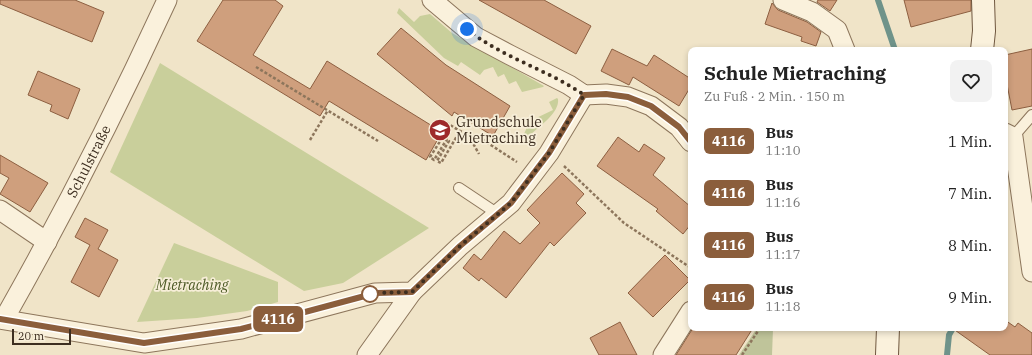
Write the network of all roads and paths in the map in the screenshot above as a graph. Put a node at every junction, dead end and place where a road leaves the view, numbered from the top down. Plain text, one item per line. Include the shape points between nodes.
1 (166, 0) edge
2 (432, 0) edge
3 (783, 0) edge
4 (983, 0) edge
5 (844, 47) edge
6 (982, 47) edge
7 (256, 67) dead end
8 (584, 95) junction
9 (328, 110) junction
10 (1032, 115) edge
11 (460, 131) junction
12 (470, 134) junction
13 (1009, 135) edge
14 (688, 138) edge
15 (310, 140) dead end
16 (378, 141) dead end
17 (549, 153) junction
18 (480, 154) dead end
19 (533, 174) junction
20 (459, 188) dead end
21 (0, 210) edge
22 (498, 214) junction
23 (47, 242) junction
24 (688, 266) edge
25 (1032, 272) edge
26 (412, 292) junction
27 (688, 316) edge
28 (2, 319) edge
29 (758, 331) edge
30 (888, 331) edge
31 (141, 349) edge
32 (367, 355) edge
33 (663, 355) edge
34 (742, 355) edge
35 (887, 355) edge

1 - 23 street, Schulstraße via 122,95
2 - 8 street via 476,37 570,85
3 - 5 street via 812,12 837,30
4 - 6 main road
7 - 9 path
8 - 14 street via 628,97 651,106 679,127
8 - 17 street
9 - 15 path
9 - 16 path
10 - 13 lane
11 - 11 path via 441,164 437,162 449,141 446,139 434,160 430,157 446,132 441,120
11 - 12 path
12 - 18 path
12 - 19 path via 509,156
13 - 25 street
17 - 19 street
17 - 24 path via 624,223
19 - 22 street via 511,203
20 - 22 lane
21 - 23 street
22 - 26 street
23 - 28 street, Schulstraße
26 - 31 street via 376,293 241,329
26 - 32 street
27 - 33 street
28 - 31 street
29 - 34 path
30 - 35 main road

